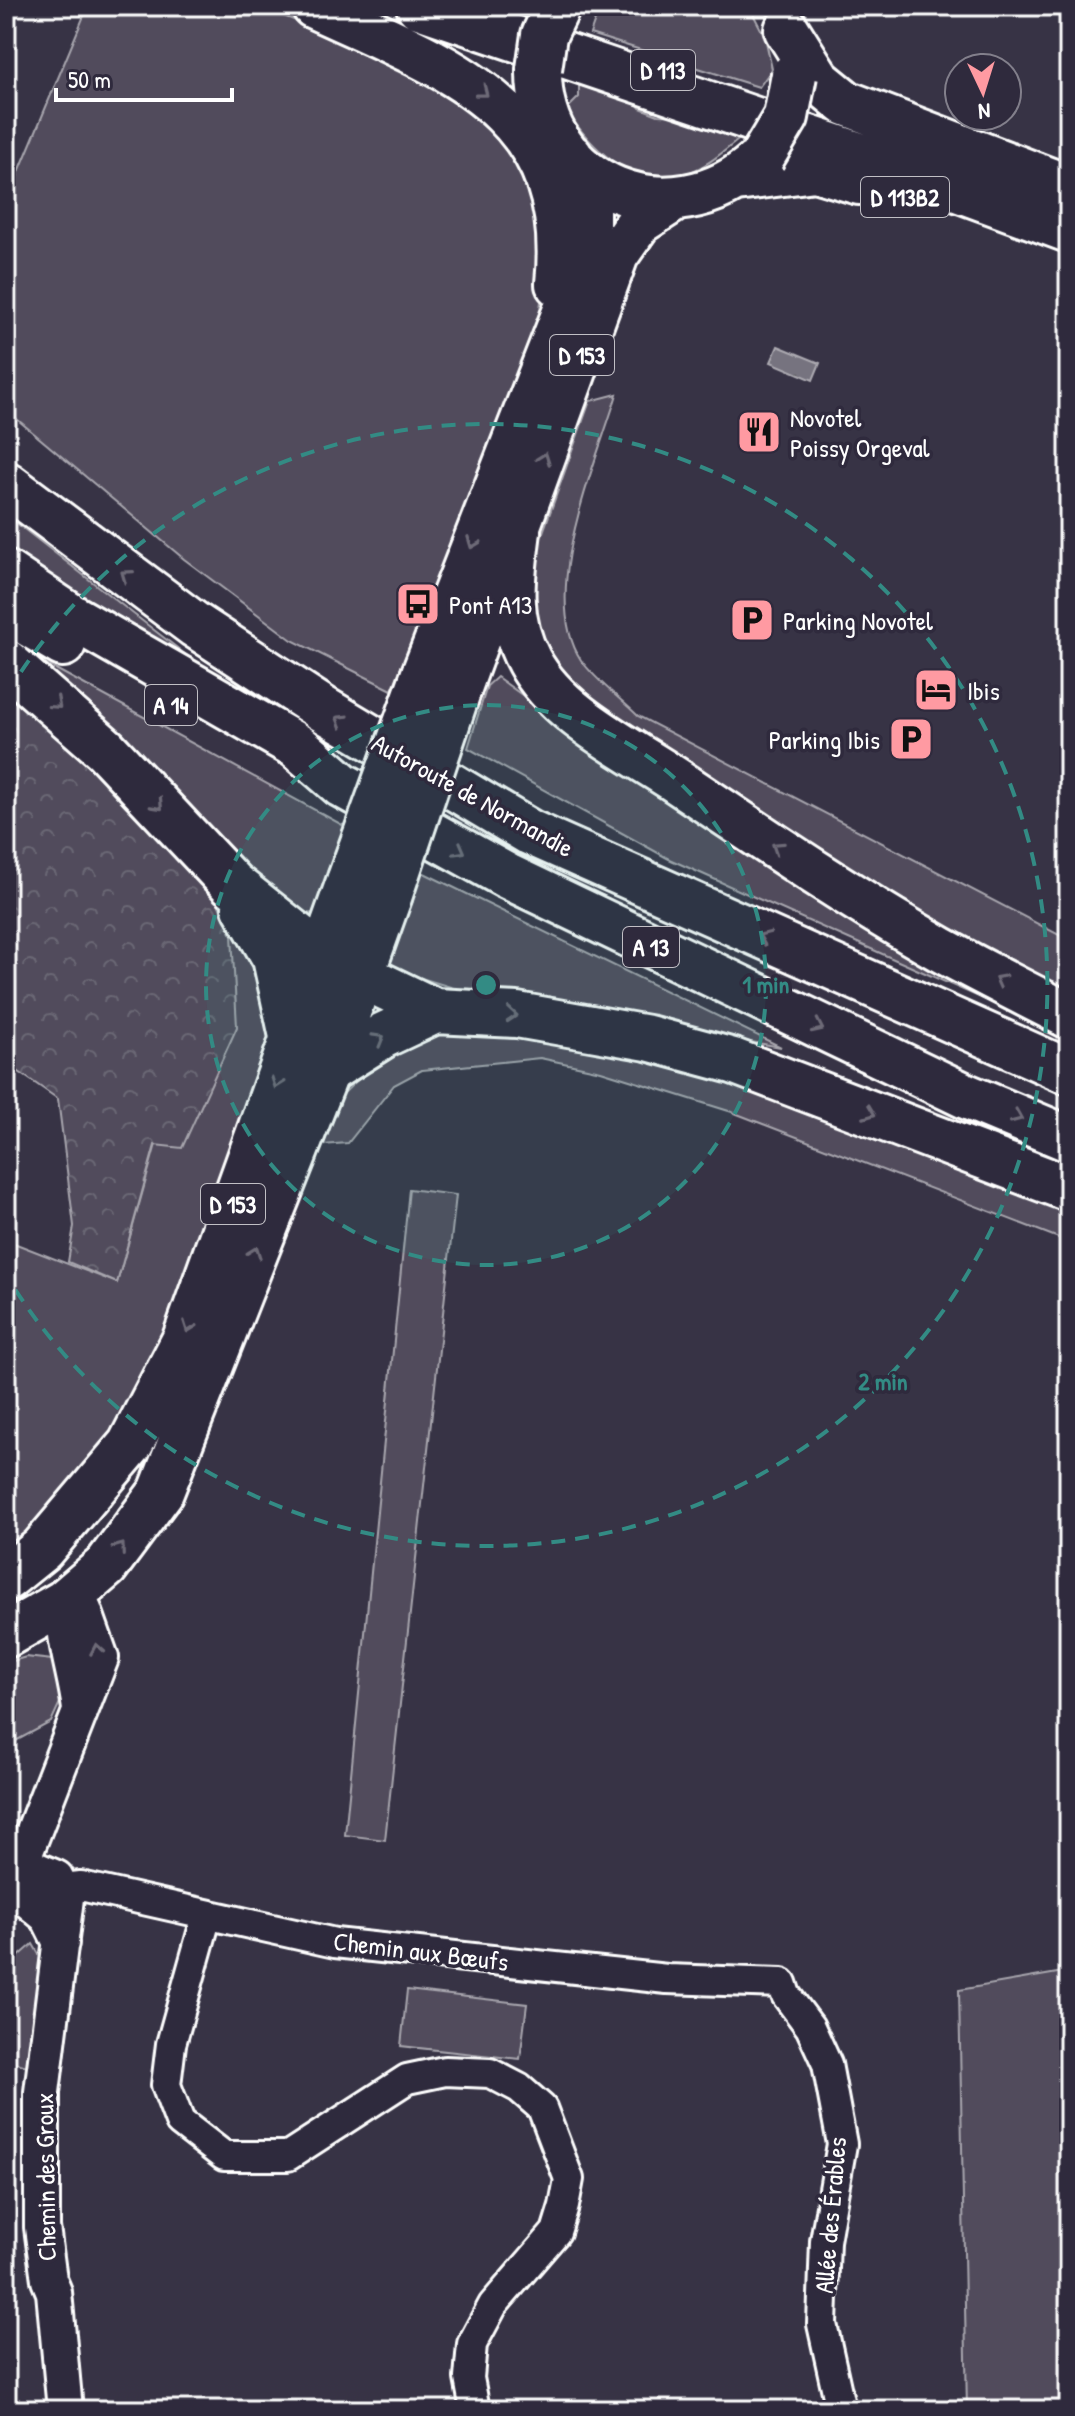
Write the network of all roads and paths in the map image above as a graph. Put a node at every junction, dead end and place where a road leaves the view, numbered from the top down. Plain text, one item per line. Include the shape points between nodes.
1 (314, 6) edge
2 (346, 6) edge
3 (419, 6) edge
4 (477, 6) edge
5 (558, 6) edge
6 (778, 12) edge
7 (541, 87) junction
8 (570, 156) junction
9 (749, 168) junction
10 (1069, 188) edge
11 (673, 200) junction
12 (1069, 213) edge
13 (1069, 230) edge
14 (1069, 258) edge
15 (531, 392) junction
16 (6, 484) edge
17 (518, 531) junction
18 (6, 573) edge
19 (6, 610) edge
20 (6, 662) edge
21 (441, 681) junction
22 (342, 785) junction
23 (232, 884) junction
24 (343, 966) junction
25 (435, 1011) junction
26 (1069, 1016) edge
27 (293, 1041) junction
28 (327, 1071) junction
29 (1069, 1072) edge
30 (1069, 1139) edge
31 (1069, 1189) edge
32 (130, 1445) junction
33 (12, 1574) edge
34 (64, 1602) junction
35 (6, 1635) edge
36 (24, 1895) edge
37 (207, 1915) junction
38 (782, 1983) joint
39 (65, 2410) edge
40 (475, 2410) edge
41 (841, 2410) edge

1 -> 15 main road via 458,74 498,104 526,139 549,188 560,242 558,289
2 - 7 main road via 499,58
3 - 13 main road, D 113
4 - 12 main road, D 113
5 - 7 main road, bridge via 544,35
6 - 9 main road, bridge via 794,75 786,117
6 - 10 main road via 819,81 846,103
7 - 8 main road via 553,132
8 - 11 main road via 612,188 642,198
8 - 15 main road, D 153 via 587,200 587,256
9 - 11 main road via 706,194
9 - 14 main road, D 113B2 via 826,171
17 -> 11 main road, D 153 via 616,255 639,222
15 -> 21 main road, D 153
29 -> 16 main road, Autoroute de Normandie / A 13 via 529,832 195,625
17 - 21 main road, D 153
26 -> 17 main road via 940,948 824,877 605,733 554,693 530,663 515,628 512,577
18 - 22 main road, Autoroute de Normandie / A 13 via 72,617 297,746
19 - 22 main road, A 14 via 284,768
20 -> 23 main road via 105,749
21 - 24 main road, D 153, bridge via 389,897
21 - 24 main road, D 153, bridge via 350,879
22 -> 30 main road, Autoroute de Normandie / A 13 via 507,876 701,971
23 - 24 main road
23 - 27 main road via 275,958
24 - 25 main road
24 - 27 main road, D 153
24 - 28 main road, D 153
28 -> 25 main road
25 -> 31 main road via 517,1015 648,1038 719,1057
27 -> 32 main road, D 153 via 185,1339
34 -> 28 main road, D 153 via 106,1566 161,1492
32 - 33 main road, D 153 via 42,1549
32 - 34 main road, D 153 via 122,1486 60,1558
33 - 34 main road
34 - 35 main road, D 153
34 - 36 street, Chemin des Groux via 63,1637 80,1709
36 - 37 street, Chemin aux Bœufs via 81,1886
36 - 39 street, Chemin des Groux via 61,1943 40,2147 42,2227
37 - 38 street, Chemin aux Bœufs via 335,1943 667,1979
37 - 40 street via 171,2044 166,2085 180,2122 224,2156 288,2156 407,2079 445,2071 490,2073 542,2108 569,2179 564,2206 556,2232 493,2305 472,2344 469,2378
38 - 41 street, Allée des Érables via 827,2064 842,2144 825,2241 822,2324

